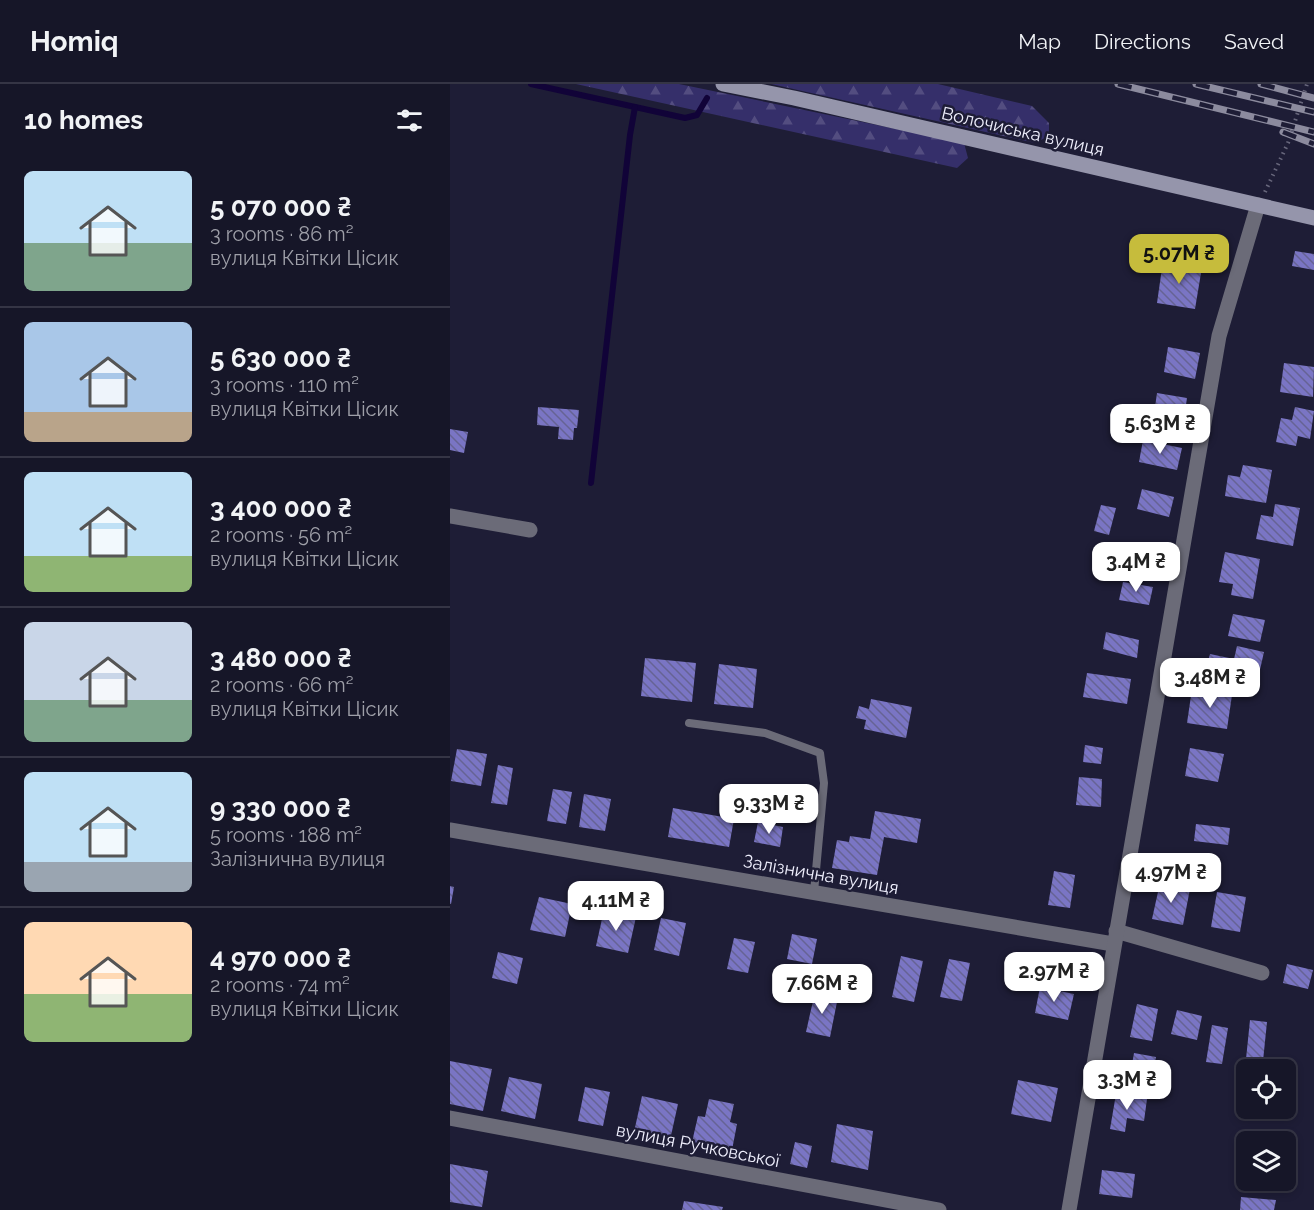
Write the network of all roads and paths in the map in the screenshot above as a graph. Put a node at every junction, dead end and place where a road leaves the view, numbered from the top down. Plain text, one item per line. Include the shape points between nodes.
1 (723, 84) edge
2 (1307, 84) edge
3 (1258, 205) junction
4 (1314, 218) edge
5 (450, 516) edge
6 (530, 530) dead end
7 (689, 723) dead end
8 (450, 830) edge
9 (813, 892) junction
10 (1115, 938) junction
11 (1262, 973) dead end
12 (450, 1119) edge
13 (939, 1210) edge
14 (1069, 1210) edge

1 - 3 main road, Волочиська вулиця
2 - 3 path via 1288,143
3 - 4 main road, Волочиська вулиця
3 - 10 street via 1219,336
5 - 6 street
7 - 9 lane via 765,733 820,753 824,783
8 - 9 street, Залізнична вулиця
9 - 10 street, Залізнична вулиця
10 - 11 street, Залізнична вулиця
10 - 14 street
12 - 13 street, вулиця Ручковської

